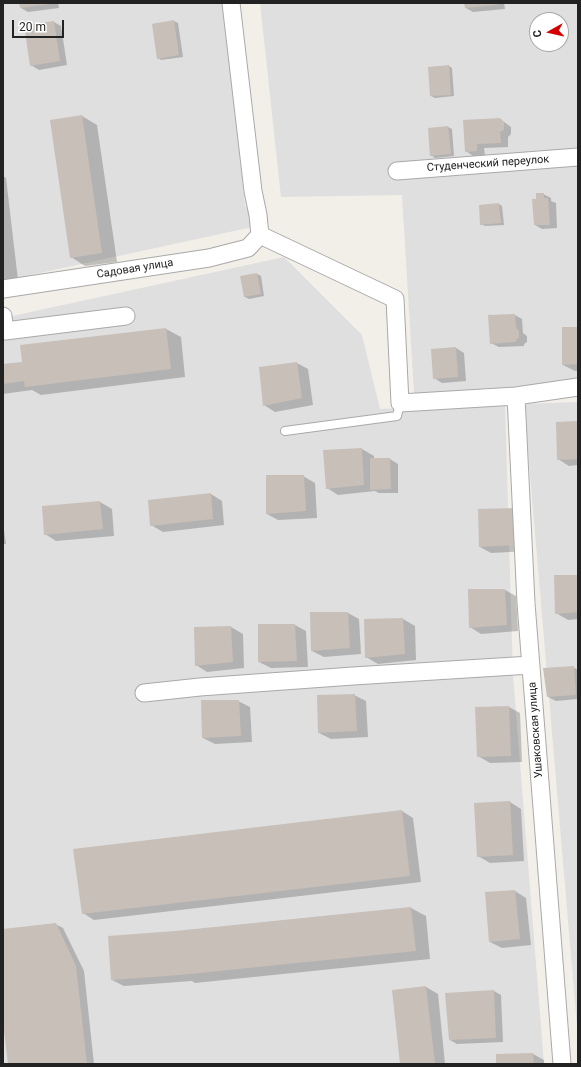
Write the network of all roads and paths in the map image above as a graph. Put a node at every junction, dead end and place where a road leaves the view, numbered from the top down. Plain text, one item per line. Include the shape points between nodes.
1 (231, 3) edge
2 (578, 158) edge
3 (397, 171) dead end
4 (260, 234) junction
5 (3, 289) edge
6 (3, 316) edge
7 (126, 316) dead end
8 (578, 387) edge
9 (516, 396) junction
10 (400, 403) junction
11 (285, 431) dead end
12 (531, 665) junction
13 (144, 693) dead end
14 (562, 1064) edge

1 - 4 street
2 - 3 street, Студенческий переулок
4 - 5 street, Садовая улица via 248,248 209,258
4 - 10 street via 395,299
6 - 7 street via 5,332
8 - 9 street
9 - 10 street
9 - 12 street, Ушаковская улица
10 - 11 lane via 397,416
12 - 13 street
12 - 14 street, Ушаковская улица

